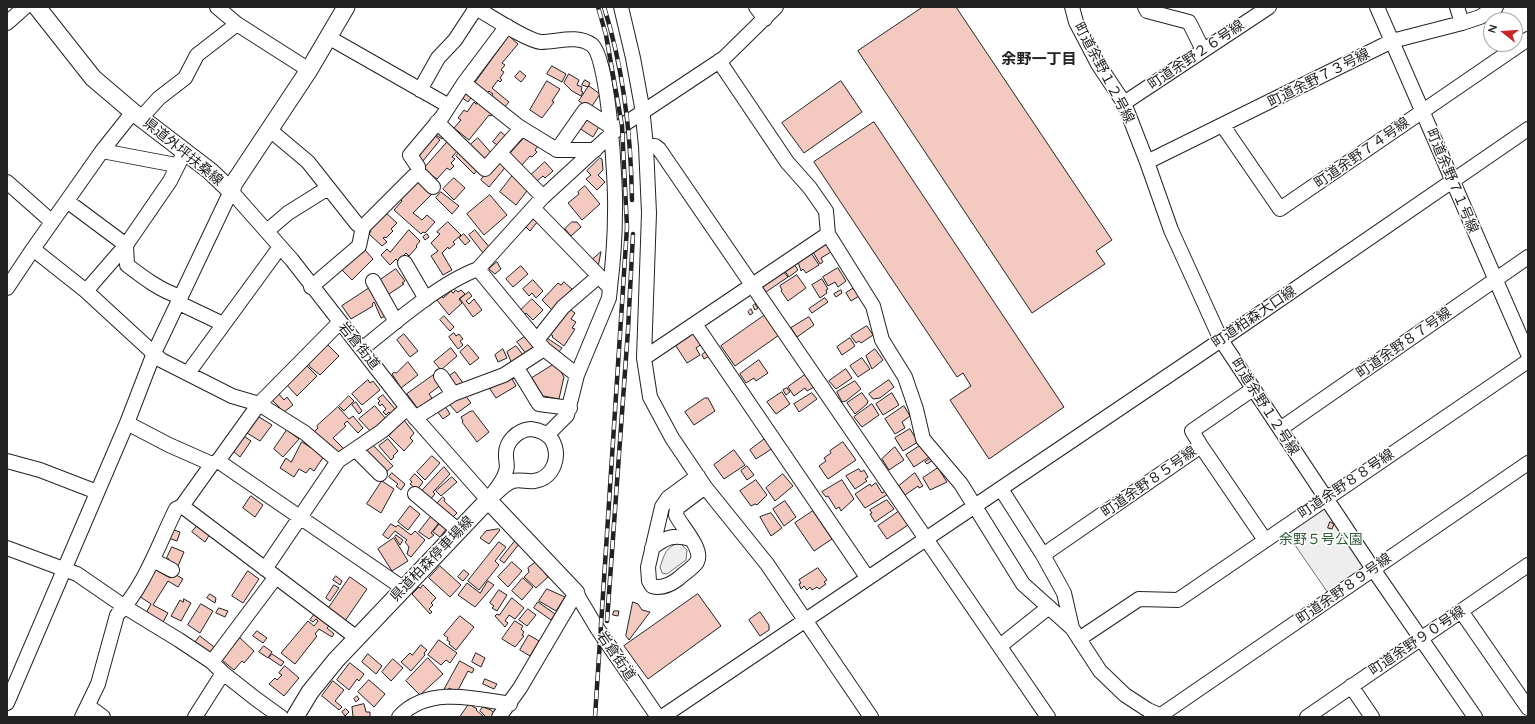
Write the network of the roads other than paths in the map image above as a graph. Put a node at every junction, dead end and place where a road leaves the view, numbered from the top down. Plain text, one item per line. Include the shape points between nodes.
1 (25, 7) edge
2 (37, 7) edge
3 (217, 7) edge
4 (620, 7) edge
5 (756, 7) edge
6 (776, 7) edge
7 (1072, 7) edge
8 (1145, 7) edge
9 (1269, 7) edge
10 (1377, 7) edge
11 (1456, 7) edge
12 (1496, 7) edge
13 (475, 8) edge
14 (341, 9) edge
15 (765, 19) junction
16 (7, 23) edge
17 (1462, 23) junction
18 (236, 24) junction
19 (507, 26) junction
20 (328, 37) junction
21 (1528, 39) edge
22 (1392, 41) junction
23 (1203, 50) junction
24 (722, 60) junction
25 (309, 70) junction
26 (464, 83) junction
27 (420, 90) junction
28 (1124, 103) junction
29 (449, 106) junction
30 (1422, 111) junction
31 (642, 114) junction
32 (137, 115) junction
33 (437, 122) junction
34 (518, 126) junction
35 (1223, 126) junction
36 (1528, 129) edge
37 (270, 130) junction
38 (611, 131) junction
39 (646, 146) junction
40 (557, 150) junction
41 (595, 150) junction
42 (102, 151) junction
43 (185, 151) junction
44 (500, 153) junction
45 (1148, 162) junction
46 (176, 165) junction
47 (418, 172) junction
48 (1452, 181) junction
49 (434, 187) dead end
50 (328, 188) junction
51 (9, 189) edge
52 (231, 191) junction
53 (543, 197) junction
54 (67, 201) junction
55 (533, 208) junction
56 (51, 221) junction
57 (363, 227) junction
58 (267, 230) junction
59 (828, 234) junction
60 (126, 245) junction
61 (280, 246) junction
62 (33, 248) junction
63 (1528, 257) edge
64 (405, 263) dead end
65 (478, 269) junction
66 (599, 276) junction
67 (1495, 280) junction
68 (373, 281) dead end
69 (754, 285) junction
70 (311, 287) junction
71 (7, 288) edge
72 (610, 288) junction
73 (86, 290) junction
74 (180, 300) junction
75 (426, 300) junction
76 (340, 322) junction
77 (396, 322) junction
78 (223, 324) junction
79 (695, 324) junction
80 (1221, 340) junction
81 (540, 344) junction
82 (362, 349) junction
83 (154, 353) junction
84 (1528, 354) edge
85 (644, 358) junction
86 (1528, 361) edge
87 (514, 369) junction
88 (188, 374) junction
89 (577, 375) junction
90 (441, 376) dead end
91 (1253, 389) junction
92 (453, 394) junction
93 (259, 404) junction
94 (570, 408) junction
95 (411, 413) junction
96 (127, 423) junction
97 (1280, 429) junction
98 (547, 435) junction
99 (1201, 446) junction
100 (356, 450) junction
101 (7, 461) edge
102 (338, 461) junction
103 (215, 463) junction
104 (1528, 463) edge
105 (380, 474) dead end
106 (701, 482) junction
107 (1001, 489) junction
108 (98, 492) junction
109 (416, 494) dead end
110 (1326, 498) junction
111 (488, 500) junction
112 (977, 505) junction
113 (182, 506) junction
114 (299, 517) junction
115 (459, 531) junction
116 (926, 538) junction
117 (691, 539) junction
118 (1264, 540) junction
119 (7, 548) edge
120 (652, 548) junction
121 (1044, 555) junction
122 (153, 560) junction
123 (1528, 565) edge
124 (1373, 569) junction
125 (65, 570) junction
126 (172, 570) dead end
127 (270, 573) junction
128 (867, 577) junction
129 (403, 588) junction
130 (576, 593) junction
131 (1050, 606) junction
132 (125, 607) junction
133 (1461, 612) junction
134 (805, 620) junction
135 (1076, 633) junction
136 (357, 638) junction
137 (1421, 639) junction
138 (1000, 646) junction
139 (212, 662) junction
140 (223, 673) junction
141 (1351, 686) junction
142 (7, 703) edge
143 (510, 704) junction
144 (1528, 708) edge
145 (85, 711) edge
146 (1162, 716) edge
147 (103, 717) edge
148 (195, 717) edge
149 (282, 717) edge
150 (295, 717) edge
151 (399, 717) edge
152 (499, 717) edge
153 (658, 717) edge
154 (662, 717) edge
155 (871, 717) edge
156 (1048, 717) edge
157 (1306, 717) edge
158 (1372, 717) edge
159 (1475, 717) edge

1 - 16 street
2 - 32 main road, 県道外坪扶桑線 via 93,78
3 - 18 street
4 - 31 street via 633,58
5 - 15 street
6 - 15 street
7 - 28 street, 町道余野１２号線 via 1076,22 1098,64
8 - 23 street via 1147,11 1189,22
9 - 23 street, 町道余野２６号線
10 - 22 street, 町道余野７１号線
11 - 17 street
12 - 17 street, 町道余野７３号線 via 1480,17
13 - 19 street
13 - 27 street via 455,40 438,58
14 - 20 main road, 県道外坪扶桑線
15 - 24 street
17 - 22 street, 町道余野７３号線
18 - 25 street
18 - 32 street via 197,55 185,78
19 - 26 street
19 - 38 street via 534,41 574,39 594,46 606,93
20 - 25 main road, 県道外坪扶桑線
20 - 27 street
21 - 30 street, 町道余野７４号線
22 - 30 street, 町道余野７１号線
22 - 35 street, 町道余野７３号線
23 - 28 street, 町道余野２６号線
24 - 31 street
24 - 59 street via 787,162 826,211
25 - 37 main road, 県道外坪扶桑線
26 - 29 street
26 - 34 street
27 - 29 street
28 - 45 street, 町道余野１２号線
29 - 33 street
30 - 35 street, 町道余野７４号線 via 1280,209
30 - 48 street, 町道余野７１号線
31 - 38 street
31 - 39 street
32 - 42 street
32 - 43 main road, 県道外坪扶桑線
33 - 44 street via 485,169
33 - 47 street via 410,155 418,167
34 - 40 street
34 - 44 street via 518,132
35 - 45 street, 町道余野７３号線
36 - 48 street, 町道柏森大口線
37 - 50 street via 308,162
37 - 52 main road, 県道外坪扶桑線
38 - 40 street via 585,110
38 - 41 street
38 - 72 street via 616,211
39 - 69 street via 655,146 659,149
39 - 85 street via 649,213
40 - 41 street
41 - 53 street
42 - 46 street
42 - 54 street
43 - 46 street
43 - 52 main road, 県道外坪扶桑線
44 - 53 street
45 - 80 street, 町道余野１２号線 via 1171,230
46 - 60 street via 170,180
47 - 49 street
47 - 57 street
48 - 67 street, 町道余野７１号線
48 - 80 street, 町道柏森大口線
50 - 57 street via 357,224
50 - 58 street via 288,213
51 - 56 street
52 - 58 street, 岩倉街道
52 - 74 street
53 - 55 street
54 - 56 street
54 - 60 street
55 - 65 street
55 - 66 street
56 - 62 street
57 - 70 street via 360,246
58 - 61 street, 岩倉街道
59 - 69 street
59 - 112 street via 873,306 882,340 905,377 923,439
60 - 73 street
60 - 74 street via 127,265
61 - 70 street, 岩倉街道
61 - 78 street
62 - 71 street
62 - 73 street
63 - 67 street, 町道余野８７号線
64 - 75 street
65 - 75 street via 467,273
65 - 81 street
66 - 72 street
66 - 81 street via 563,307
67 - 84 street, 町道余野７１号線
67 - 97 street, 町道余野８７号線
68 - 77 street
69 - 79 street
69 - 116 street
70 - 76 street, 岩倉街道
72 - 89 street
73 - 83 street
74 - 78 street
74 - 83 street
75 - 77 street
76 - 82 street, 岩倉街道
76 - 93 street
77 - 82 street
78 - 88 street
79 - 85 street
79 - 128 street
80 - 91 street, 町道余野１２号線
80 - 107 street, 町道柏森大口線
81 - 87 street
81 - 89 street
82 - 95 street, 岩倉街道
83 - 88 street via 160,360
83 - 96 street
85 - 106 street via 650,397 655,409
86 - 110 street, 町道余野８８号線
87 - 92 street
87 - 94 street via 520,372 539,404
88 - 93 street via 232,396
89 - 94 street
90 - 92 street
91 - 97 street, 町道余野１２号線
91 - 99 street via 1192,430
92 - 95 street
93 - 102 street via 305,432
93 - 103 street
94 - 98 street via 563,421
95 - 100 street
95 - 111 street, 岩倉街道
96 - 103 street via 169,445
96 - 108 street
97 - 110 street, 町道余野１２号線
98 - 111 street via 531,429 513,437 506,454 506,472
98 - 111 street via 555,446 557,455 554,467 549,473 533,481 512,481
99 - 118 street, 町道余野８５号線
99 - 121 street, 町道余野８５号線
100 - 102 street
100 - 105 street
101 - 108 street via 40,470
102 - 114 street
103 - 113 street
103 - 114 street
104 - 124 street, 町道余野８９号線
106 - 117 street via 676,508 676,515
106 - 120 street via 668,498 662,507
106 - 134 street via 767,564
107 - 112 street, 町道柏森大口線
107 - 121 street
108 - 125 street
109 - 115 street
110 - 118 street, 町道余野８８号線
110 - 124 street, 町道余野１２号線
111 - 115 main road, 県道柏森停車場線
111 - 130 main road
112 - 116 street, 町道柏森大口線
112 - 131 street via 1022,584
113 - 122 street via 176,509
113 - 127 street
114 - 127 street
114 - 129 street
115 - 129 main road, 県道柏森停車場線
116 - 128 street, 町道柏森大口線
116 - 138 street
117 - 120 street via 672,536
117 - 120 street via 699,555 696,562 664,587 652,586 649,581 648,567
118 - 135 street, 町道余野８８号線 via 1178,600 1139,599
119 - 125 street
121 - 135 street via 1064,593
122 - 126 street
122 - 132 street
123 - 133 street, 町道余野９０号線
124 - 137 street, 町道余野１２号線
124 - 146 street, 町道余野８９号線
125 - 132 street via 77,574
125 - 142 street
127 - 136 street
127 - 139 street
128 - 134 street, 町道柏森大口線
129 - 136 main road, 県道柏森停車場線
130 - 143 street
130 - 153 street, 岩倉街道
131 - 135 street
131 - 138 street
132 - 139 street
132 - 145 street via 117,615 98,684
133 - 137 street, 町道余野９０号線
133 - 144 street
134 - 154 street, 町道柏森大口線
134 - 155 street
135 - 146 street via 1100,671 1111,683 1148,710
136 - 150 main road, 県道柏森停車場線 via 310,692
137 - 141 street, 町道余野９０号線
137 - 159 street, 町道余野１２号線
138 - 156 street
139 - 140 street
140 - 148 street
140 - 149 street
141 - 157 street, 町道余野９０号線
141 - 158 street
143 - 151 street via 472,698 441,697 414,705
143 - 152 street
145 - 147 street

